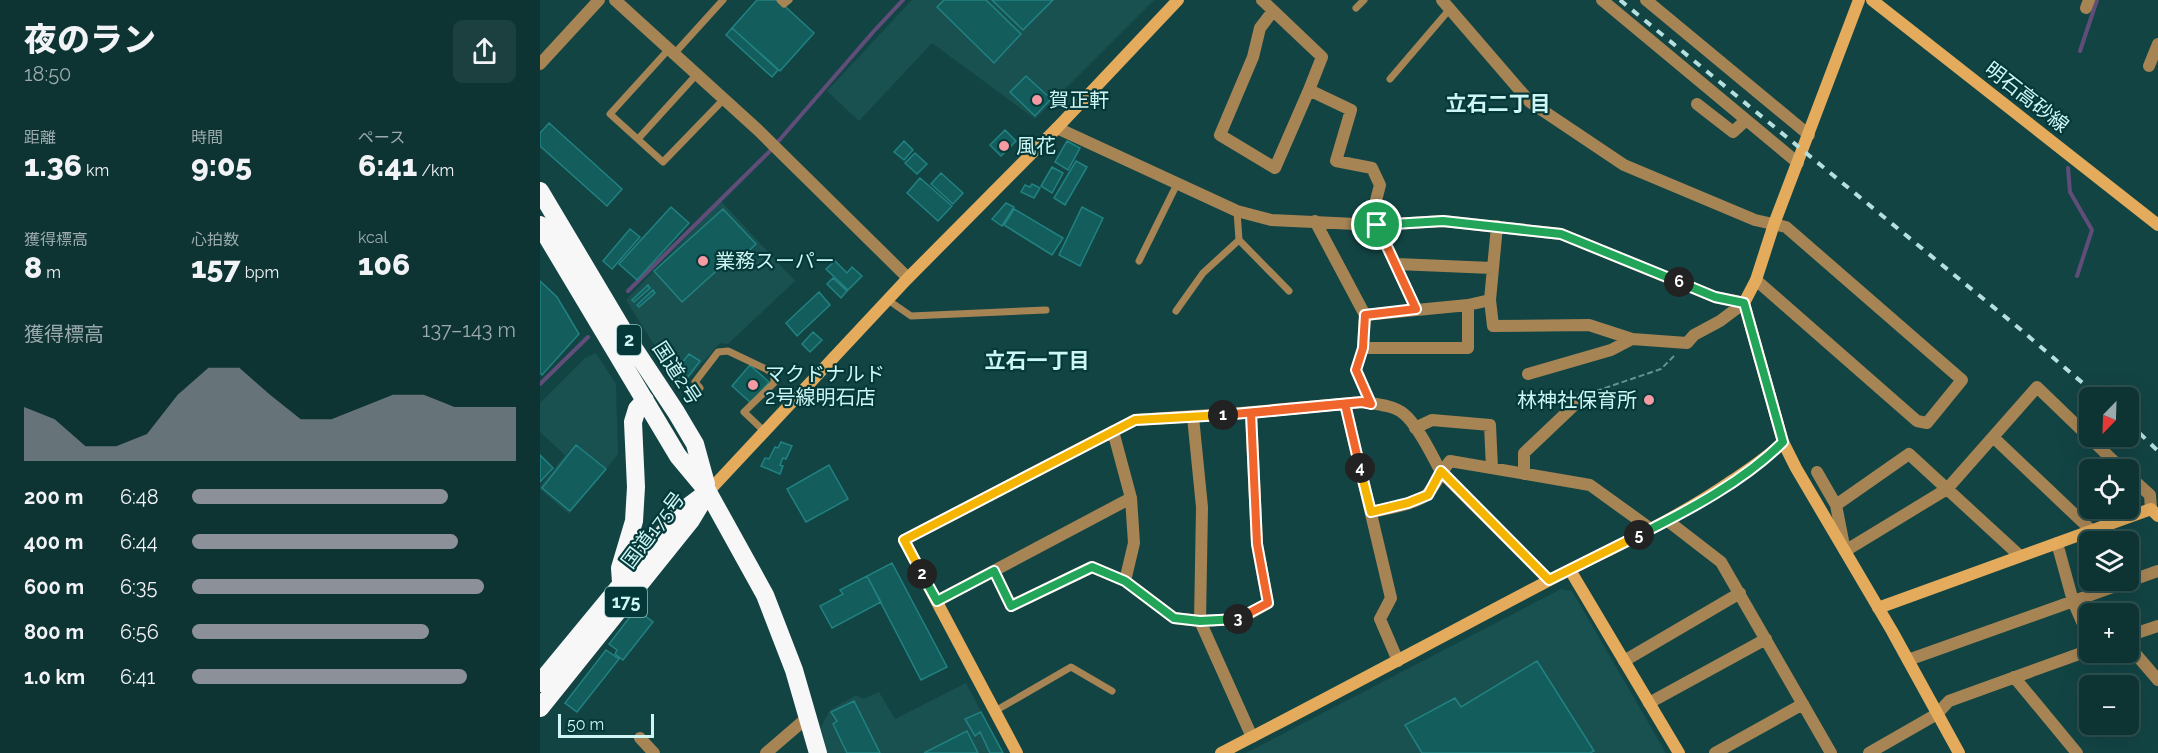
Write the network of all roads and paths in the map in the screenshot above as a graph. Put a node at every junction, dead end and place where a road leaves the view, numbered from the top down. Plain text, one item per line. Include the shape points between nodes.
1 (599, 0) edge
2 (615, 0) edge
3 (723, 0) edge
4 (780, 0) edge
5 (789, 0) edge
6 (1178, 0) edge
7 (1262, 0) edge
8 (1364, 0) edge
9 (1602, 0) edge
10 (1646, 0) edge
11 (1859, 0) edge
12 (1872, 0) edge
13 (1446, 5) edge
14 (1356, 8) dead end
15 (1273, 11) junction
16 (2158, 44) edge
17 (671, 51) junction
18 (540, 64) edge
19 (2150, 66) dead end
20 (697, 74) junction
21 (1390, 79) dead end
22 (1309, 90) junction
23 (724, 99) junction
24 (1697, 104) dead end
25 (1746, 120) junction
26 (1057, 128) junction
27 (1809, 135) junction
28 (638, 139) junction
29 (1798, 163) junction
30 (1177, 184) junction
31 (540, 190) edge
32 (1237, 211) junction
33 (1315, 221) junction
34 (1774, 224) junction
35 (540, 225) edge
36 (1377, 225) junction
37 (2158, 225) edge
38 (1497, 226) junction
39 (1239, 240) junction
40 (1139, 261) dead end
41 (1396, 264) junction
42 (1492, 268) junction
43 (908, 278) junction
44 (1756, 280) junction
45 (1289, 291) dead end
46 (888, 300) junction
47 (1490, 300) junction
48 (1744, 303) junction
49 (1468, 305) junction
50 (1046, 309) dead end
51 (1416, 309) junction
52 (1176, 311) dead end
53 (1365, 315) junction
54 (1632, 339) junction
55 (1687, 342) junction
56 (1363, 348) junction
57 (1528, 374) dead end
58 (700, 388) dead end
59 (1585, 395) joint
60 (645, 400) junction
61 (1345, 404) junction
62 (1371, 404) junction
63 (1251, 413) junction
64 (1193, 417) junction
65 (1415, 428) junction
66 (765, 431) junction
67 (1113, 431) junction
68 (1993, 437) junction
69 (1783, 442) junction
70 (2112, 459) edge
71 (1492, 468) junction
72 (1441, 471) junction
73 (1817, 472) dead end
74 (1524, 474) junction
75 (2139, 485) edge
76 (1947, 489) junction
77 (708, 492) junction
78 (1131, 498) junction
79 (1836, 505) junction
80 (1371, 512) junction
81 (2154, 512) edge
82 (1668, 521) junction
83 (1651, 529) junction
84 (2091, 530) junction
85 (2057, 543) junction
86 (1845, 551) junction
87 (2020, 556) junction
88 (1570, 570) junction
89 (994, 571) junction
90 (2158, 571) edge
91 (1549, 580) junction
92 (1125, 581) junction
93 (621, 582) junction
94 (1740, 593) junction
95 (937, 601) junction
96 (2073, 601) junction
97 (1878, 608) junction
98 (2079, 615) edge
99 (1200, 621) junction
100 (2158, 626) edge
101 (2139, 632) edge
102 (1766, 639) junction
103 (2079, 654) edge
104 (2139, 658) edge
105 (1908, 660) junction
106 (1398, 661) junction
107 (1624, 661) junction
108 (2014, 676) junction
109 (2158, 680) edge
110 (540, 683) edge
111 (1112, 691) dead end
112 (1649, 703) junction
113 (1803, 704) junction
114 (540, 708) edge
115 (994, 711) junction
116 (1937, 714) junction
117 (809, 716) junction
118 (1252, 737) junction
119 (640, 738) dead end
120 (1876, 751) edge
121 (654, 753) edge
122 (766, 753) edge
123 (818, 753) edge
124 (1017, 753) edge
125 (1221, 753) edge
126 (1679, 753) edge
127 (1715, 753) edge
128 (1831, 753) edge
129 (1959, 753) edge
130 (2077, 753) edge

1 - 18 street
2 - 17 street
3 - 17 lane
4 - 5 lane via 784,4
6 - 26 street
7 - 15 street
8 - 14 lane
9 - 25 street
10 - 27 street
11 - 27 street
12 - 37 street, 明石高砂線
13 - 21 lane
13 - 34 street via 1530,102 1624,165 1755,220
15 - 22 street via 1322,57
15 - 22 street via 1260,28 1220,135 1275,168
16 - 19 street
17 - 20 street
17 - 28 lane via 610,114
20 - 23 street
20 - 28 lane
22 - 36 street via 1351,110 1336,160 1372,168 1380,185 1374,208
23 - 28 lane via 663,162
23 - 43 street
24 - 25 street via 1733,132
25 - 29 street
26 - 30 street
26 - 43 street
27 - 29 street
29 - 34 street
30 - 32 street
30 - 40 lane
31 - 77 highway, 国道2号 / 2 via 695,444
32 - 33 street via 1271,220
32 - 39 lane
33 - 36 street
33 - 53 street
34 - 44 street
34 - 44 street via 1786,227 1962,380 1927,423 1917,421
35 - 60 highway, 国道2号 / 2
36 - 38 street via 1443,221
36 - 41 street
38 - 42 street
38 - 48 street via 1561,234 1715,297
39 - 45 lane
39 - 52 lane via 1203,273
41 - 42 street
41 - 51 street
42 - 47 street
43 - 46 street
44 - 48 street
46 - 50 lane via 910,316
46 - 66 street
47 - 49 street
47 - 54 street via 1493,326 1589,325
48 - 55 street
48 - 69 street
49 - 51 street
49 - 56 street via 1468,348
51 - 53 street
53 - 56 street
54 - 55 street
54 - 57 street via 1611,350
55 - 59 path via 1661,369
56 - 62 path via 1356,370
58 - 66 lane via 695,382 698,376 722,350 766,369 774,375 774,383 744,412
59 - 74 street via 1524,453
60 - 77 highway, 国道2号 / 2 via 678,456
60 - 93 highway, 175 via 633,422 634,521 620,568
61 - 62 street
61 - 63 street
61 - 80 street
62 - 65 street via 1404,413
63 - 64 street
63 - 99 street via 1257,544 1268,603 1240,619
64 - 67 street via 1135,420
64 - 99 street via 1202,507
65 - 71 street via 1432,420 1490,425
65 - 72 street
66 - 77 street
67 - 78 street
67 - 95 street via 904,540
68 - 70 street via 2037,387
68 - 76 street
68 - 84 street
69 - 82 street via 1767,458
69 - 86 street
71 - 72 street via 1450,460
71 - 74 street
72 - 80 street via 1428,495
72 - 91 street
73 - 79 street
74 - 83 street via 1590,485
75 - 81 street via 2150,495
76 - 79 street via 1910,454
76 - 86 street
76 - 87 street
77 - 93 highway, 国道175号 / 175 via 681,512
77 - 114 highway, 国道175号 / 175 via 692,520
77 - 117 highway, 国道2号 / 2 via 765,595
78 - 89 street
78 - 92 street via 1134,543
79 - 86 street
80 - 106 street via 1391,598 1380,619
81 - 84 street
82 - 83 street
82 - 94 street via 1721,562
83 - 88 street
84 - 85 street
85 - 87 street
85 - 96 street
86 - 97 street
87 - 97 street
88 - 91 street
88 - 107 street
89 - 92 street via 1011,606 1092,567
89 - 95 street
90 - 96 street
91 - 106 street
92 - 99 street via 1174,618
93 - 110 highway, 国道175号 / 175
94 - 102 street
94 - 107 street
95 - 115 street
96 - 98 street
96 - 105 street
97 - 105 street
99 - 118 street
100 - 101 street
102 - 112 street
102 - 113 street
103 - 108 street
104 - 109 street
105 - 116 street
106 - 118 street
107 - 112 street
108 - 116 street via 1949,701
108 - 130 street
111 - 115 lane via 1071,667
112 - 126 street
113 - 127 street
113 - 128 street
115 - 124 street
116 - 120 street
116 - 129 street
117 - 122 street
117 - 123 highway, 国道2号 / 2
118 - 125 street
119 - 121 street

